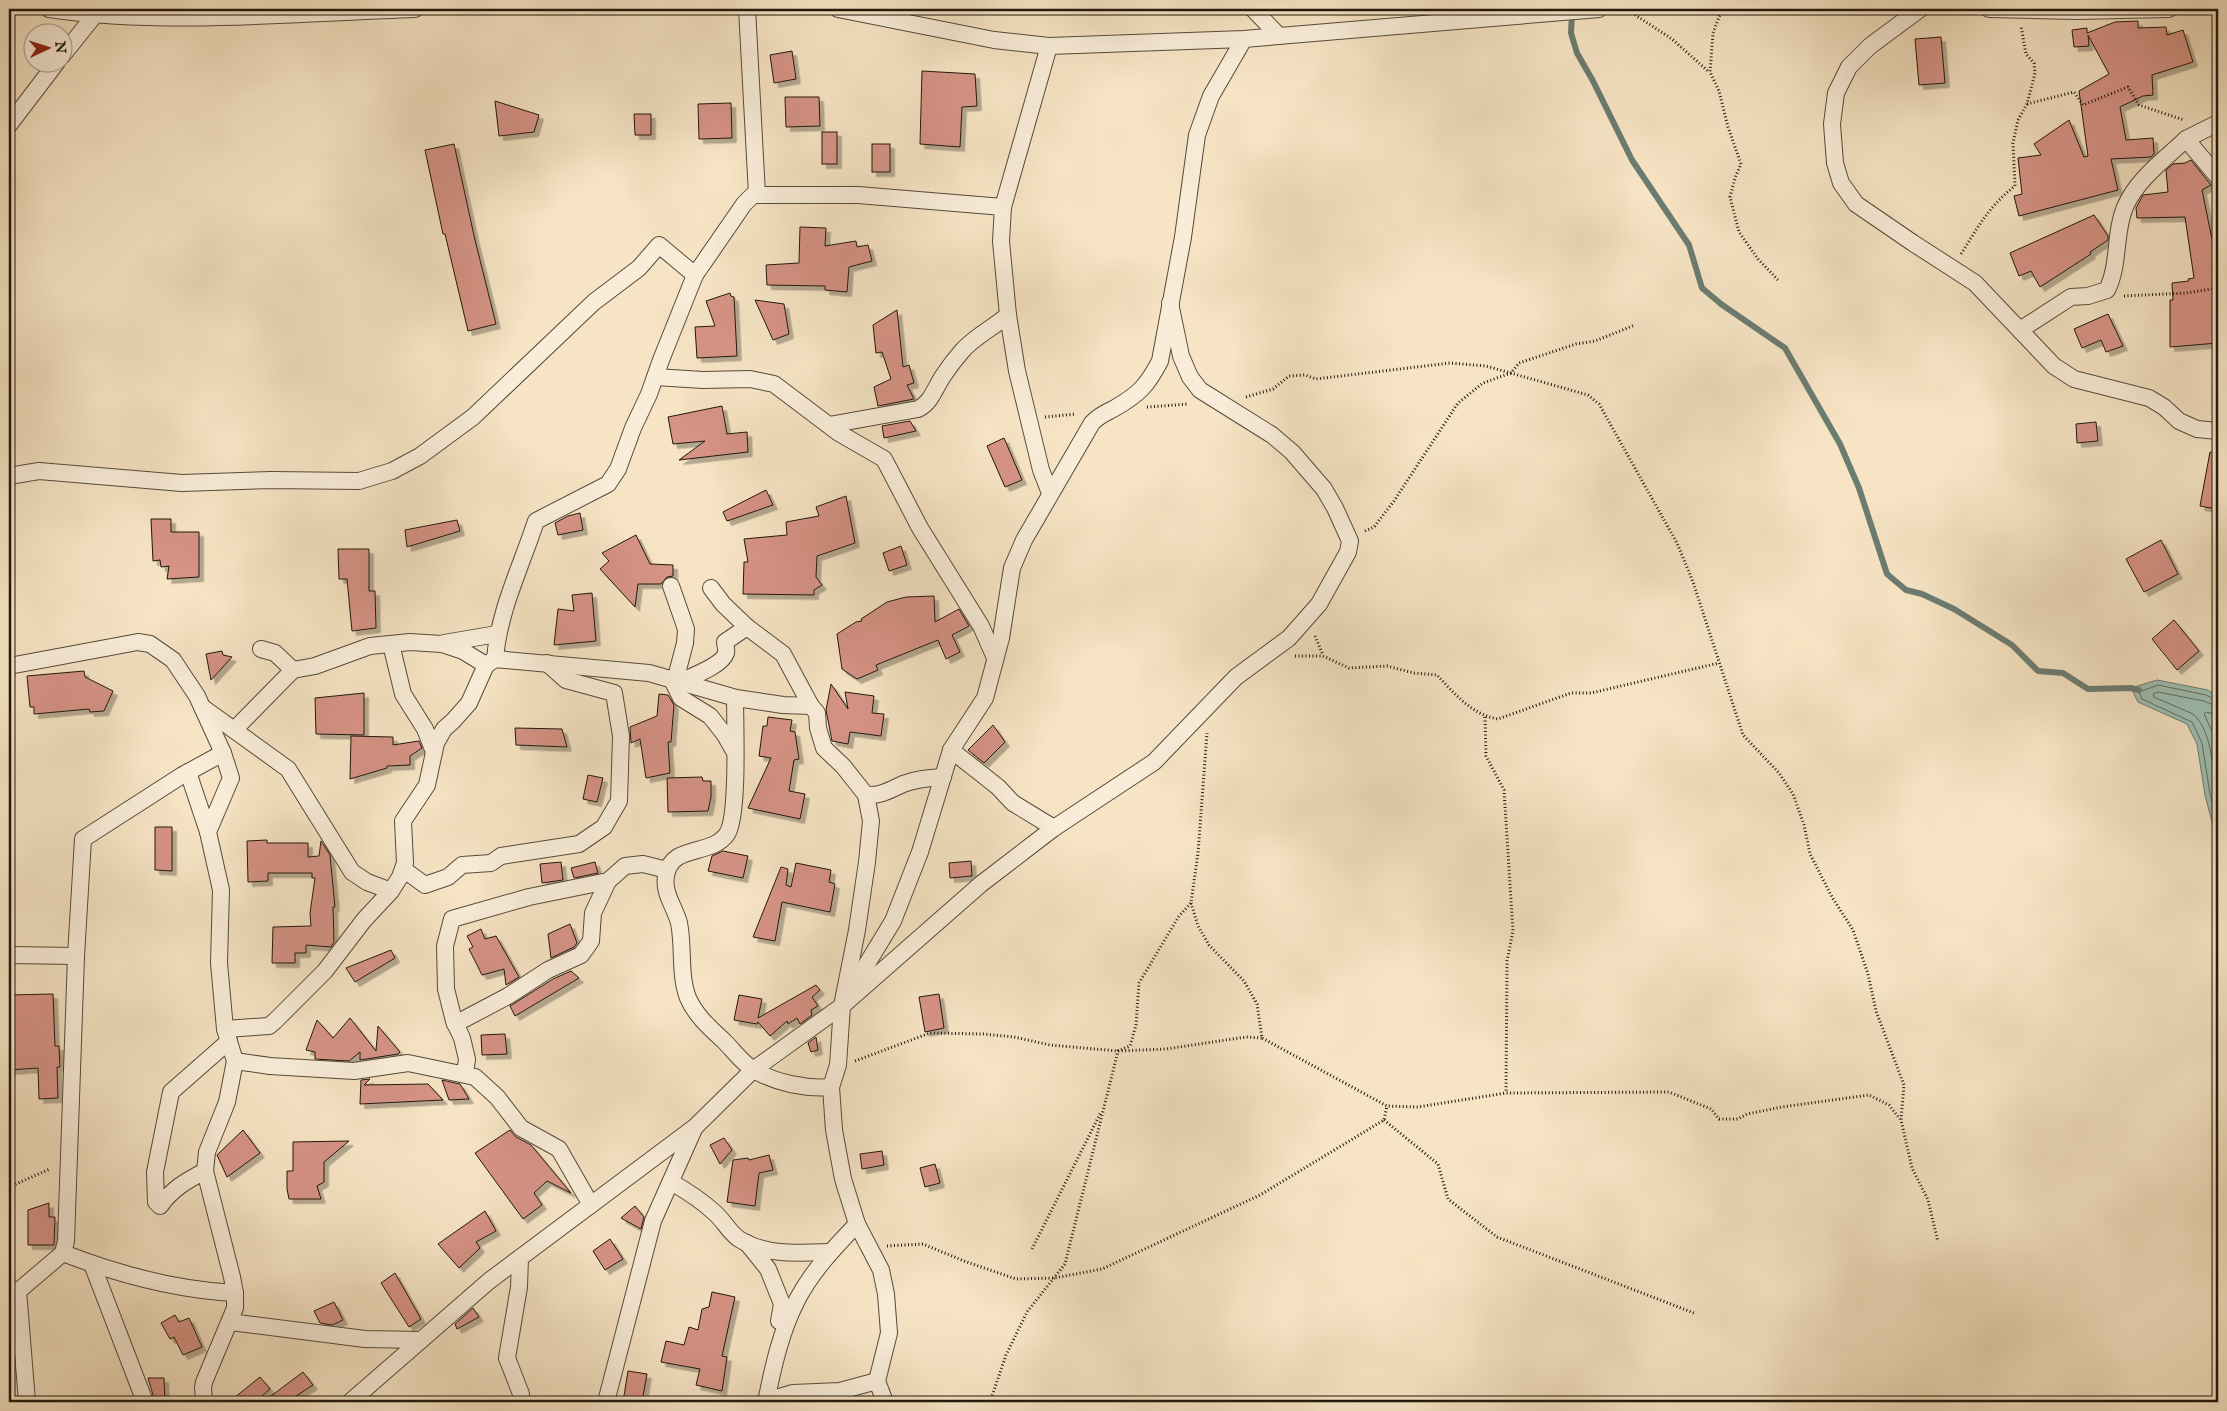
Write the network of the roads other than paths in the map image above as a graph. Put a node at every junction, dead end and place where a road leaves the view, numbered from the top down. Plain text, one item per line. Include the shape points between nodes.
1 (49, 9) edge
2 (415, 9) edge
3 (748, 9) edge
4 (838, 9) edge
5 (1253, 9) edge
6 (1599, 9) edge
7 (1920, 9) edge
8 (1989, 9) edge
9 (2018, 9) edge
10 (2169, 9) edge
11 (2078, 10) edge
12 (1573, 11) edge
13 (214, 13) edge
14 (94, 16) junction
15 (1279, 36) junction
16 (1244, 39) junction
17 (72, 44) edge
18 (1049, 46) junction
19 (49, 72) edge
20 (9, 125) edge
21 (2213, 126) edge
22 (2186, 139) junction
23 (2218, 177) edge
24 (757, 194) junction
25 (1003, 207) junction
26 (695, 274) junction
27 (1170, 303) junction
28 (1008, 315) junction
29 (2020, 330) junction
30 (655, 377) junction
31 (829, 425) junction
32 (2218, 431) edge
33 (9, 476) edge
34 (1050, 493) junction
35 (671, 586) dead end
36 (711, 588) dead end
37 (747, 627) junction
38 (497, 634) junction
39 (392, 644) junction
40 (442, 644) junction
41 (261, 649) dead end
42 (995, 658) junction
43 (490, 662) junction
44 (547, 663) junction
45 (9, 666) edge
46 (293, 670) junction
47 (675, 681) junction
48 (735, 698) junction
49 (812, 706) junction
50 (202, 707) junction
51 (234, 730) junction
52 (951, 750) junction
53 (434, 752) junction
54 (735, 752) junction
55 (223, 753) junction
56 (188, 772) junction
57 (942, 777) junction
58 (866, 795) junction
59 (1054, 828) junction
60 (208, 832) junction
61 (403, 869) junction
62 (667, 870) junction
63 (608, 881) junction
64 (391, 891) junction
65 (9, 955) edge
66 (76, 956) junction
67 (842, 1006) junction
68 (455, 1024) junction
69 (227, 1035) junction
70 (235, 1061) junction
71 (753, 1070) junction
72 (464, 1074) junction
73 (830, 1087) junction
74 (695, 1127) junction
75 (204, 1171) junction
76 (671, 1182) junction
77 (591, 1206) junction
78 (857, 1224) junction
79 (747, 1243) junction
80 (830, 1252) junction
81 (63, 1253) junction
82 (520, 1258) junction
83 (92, 1264) junction
84 (235, 1293) junction
85 (13, 1295) edge
86 (779, 1320) dead end
87 (230, 1322) junction
88 (420, 1340) junction
89 (877, 1381) junction
90 (521, 1394) dead end
91 (27, 1402) edge
92 (145, 1402) edge
93 (204, 1402) edge
94 (350, 1402) edge
95 (606, 1402) edge
96 (766, 1402) edge
97 (885, 1402) edge

1 - 14 street
2 - 13 street
3 - 24 street
4 - 18 street via 994,40
5 - 15 street
6 - 12 street
7 - 29 street via 1870,46 1849,67 1836,93 1832,124 1835,163 1841,183 1856,204 1974,283
8 - 9 street
9 - 11 street
10 - 11 street
12 - 15 street
13 - 14 street
14 - 17 street
15 - 16 street
16 - 18 street
16 - 27 street via 1211,96 1197,135
18 - 25 street
19 - 20 street
21 - 22 street
22 - 23 street
22 - 29 street via 2138,184 2124,208 2114,277 2107,290 2071,297
24 - 25 street via 858,195
24 - 26 street via 744,204
25 - 28 street via 1002,241
26 - 30 street
26 - 33 street via 659,245 639,268 594,302 473,417 420,456 392,471 359,481 182,483 39,471
27 - 34 street via 1160,361 1151,380 1121,404 1098,416
27 - 59 street via 1181,356 1190,377 1200,390 1272,435 1298,459 1324,489 1350,541 1348,552 1308,619 1269,654 1236,677 1154,762
28 - 31 street via 963,349 926,406
28 - 34 street via 1028,416
29 - 32 street via 2054,366 2074,379 2149,398 2179,421 2197,429
30 - 31 street via 750,379 774,384
30 - 38 street via 618,469 608,484 536,521
31 - 42 street via 884,459 920,528 981,626
34 - 42 street via 1012,568
35 - 47 street via 686,629
36 - 37 street
37 - 47 street via 725,642 726,653 722,659 705,670
37 - 49 street via 783,654
38 - 40 street
38 - 43 street
39 - 40 street
39 - 46 street via 370,646 315,666
39 - 53 street via 403,694
40 - 43 street
41 - 46 street via 275,654
42 - 52 street via 985,698
43 - 44 street
43 - 53 street via 469,703 444,729
44 - 47 street via 649,673
44 - 61 street via 566,680 614,693 621,736 618,801 604,827 579,844 501,856 492,863 462,865 448,877 425,885
45 - 50 street via 138,642 150,644 173,660
46 - 51 street
47 - 48 street
47 - 54 street via 680,698 710,716
48 - 49 street
48 - 54 street
49 - 58 street via 817,713 824,748
50 - 51 street
50 - 55 street
51 - 64 street via 288,769 352,872
52 - 57 street
52 - 59 street via 1013,803
53 - 61 street via 428,785 404,821
54 - 62 street via 734,791 726,836 710,845 684,852
55 - 56 street
55 - 60 street via 231,778
56 - 60 street
56 - 66 street via 83,839
57 - 58 street via 918,779 890,792
57 - 67 street via 920,852 893,921
58 - 67 street via 871,821 868,862
59 - 67 street via 981,884
60 - 69 street via 221,890 220,963
61 - 64 street
62 - 63 street via 643,864 625,866
62 - 71 street via 666,890 679,923 688,998 703,1022
63 - 68 street via 593,913 591,941 581,955 548,970
63 - 68 street via 529,897 452,919 445,946 446,989
64 - 69 street via 325,971 276,1021 268,1026
65 - 66 street
66 - 81 street
67 - 71 street
67 - 73 street via 838,1065
68 - 72 street via 467,1059
69 - 70 street
69 - 75 street via 170,1092 155,1172 156,1202 160,1206 181,1183
70 - 72 street via 354,1071 408,1063
70 - 75 street via 227,1102 206,1152
71 - 73 street via 786,1083
71 - 74 street
72 - 77 street via 475,1077 492,1092 521,1128 560,1149
73 - 78 street via 840,1163
74 - 76 street
74 - 77 street
75 - 84 street
76 - 79 street via 693,1194
76 - 95 street via 653,1221
77 - 82 street
78 - 80 street
78 - 89 street via 881,1270 889,1314 889,1333
79 - 80 street via 785,1254
79 - 86 street via 768,1269 782,1304
80 - 96 street via 798,1298 789,1319
81 - 83 street
81 - 85 street
82 - 88 street
82 - 90 street via 519,1287 506,1358
83 - 84 street via 198,1291
83 - 92 street
84 - 87 street via 235,1308
85 - 91 street
87 - 88 street via 365,1340
87 - 93 street via 202,1388
88 - 94 street
89 - 96 street via 840,1391 793,1394
89 - 97 street

